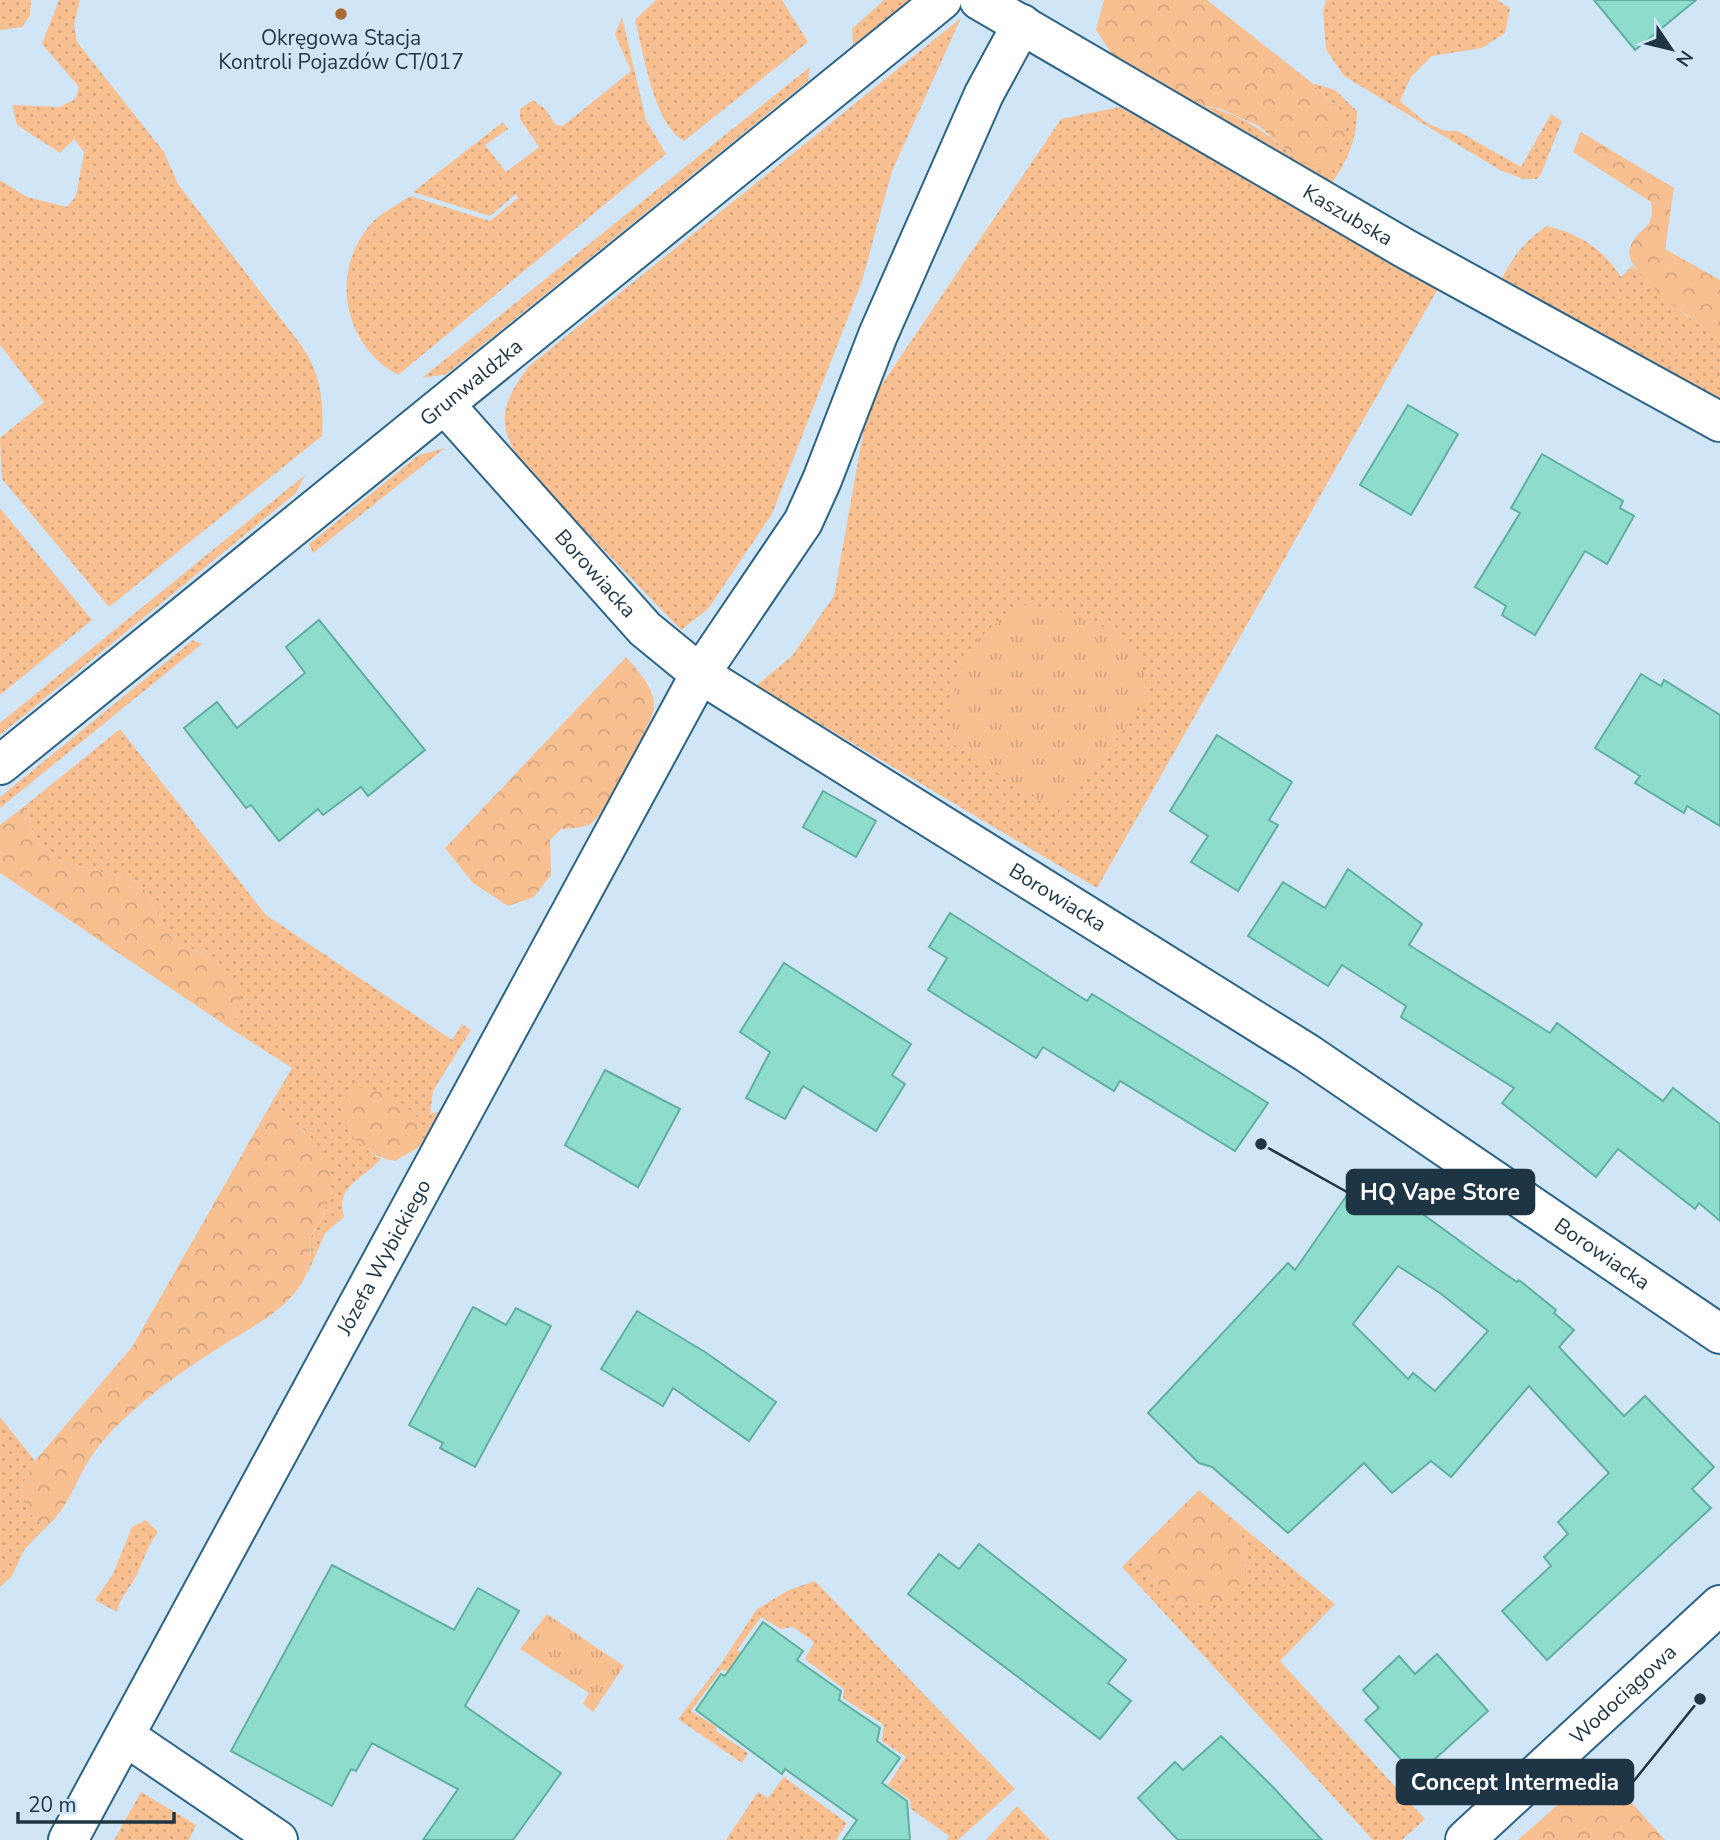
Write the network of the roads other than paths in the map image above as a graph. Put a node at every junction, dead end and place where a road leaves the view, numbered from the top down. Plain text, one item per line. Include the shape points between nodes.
1 (942, 0) edge
2 (979, 0) edge
3 (1022, 24) junction
4 (445, 405) junction
5 (1720, 422) edge
6 (700, 674) junction
7 (0, 765) edge
8 (1720, 1334) edge
9 (1720, 1605) edge
10 (125, 1737) junction
11 (68, 1840) edge
12 (278, 1840) edge
13 (1465, 1840) edge

1 - 4 street, Grunwaldzka
2 - 3 street, Kaszubska
3 - 5 street, Kaszubska via 1404,248
3 - 6 street, Józefa Wybickiego via 984,94 878,335 803,522
4 - 6 street, Borowiacka via 646,629
4 - 7 street, Grunwaldzka
6 - 8 street, Borowiacka via 1307,1053
6 - 10 street, Józefa Wybickiego
9 - 13 street, Wodociągowa
10 - 11 street, Józefa Wybickiego
10 - 12 street

